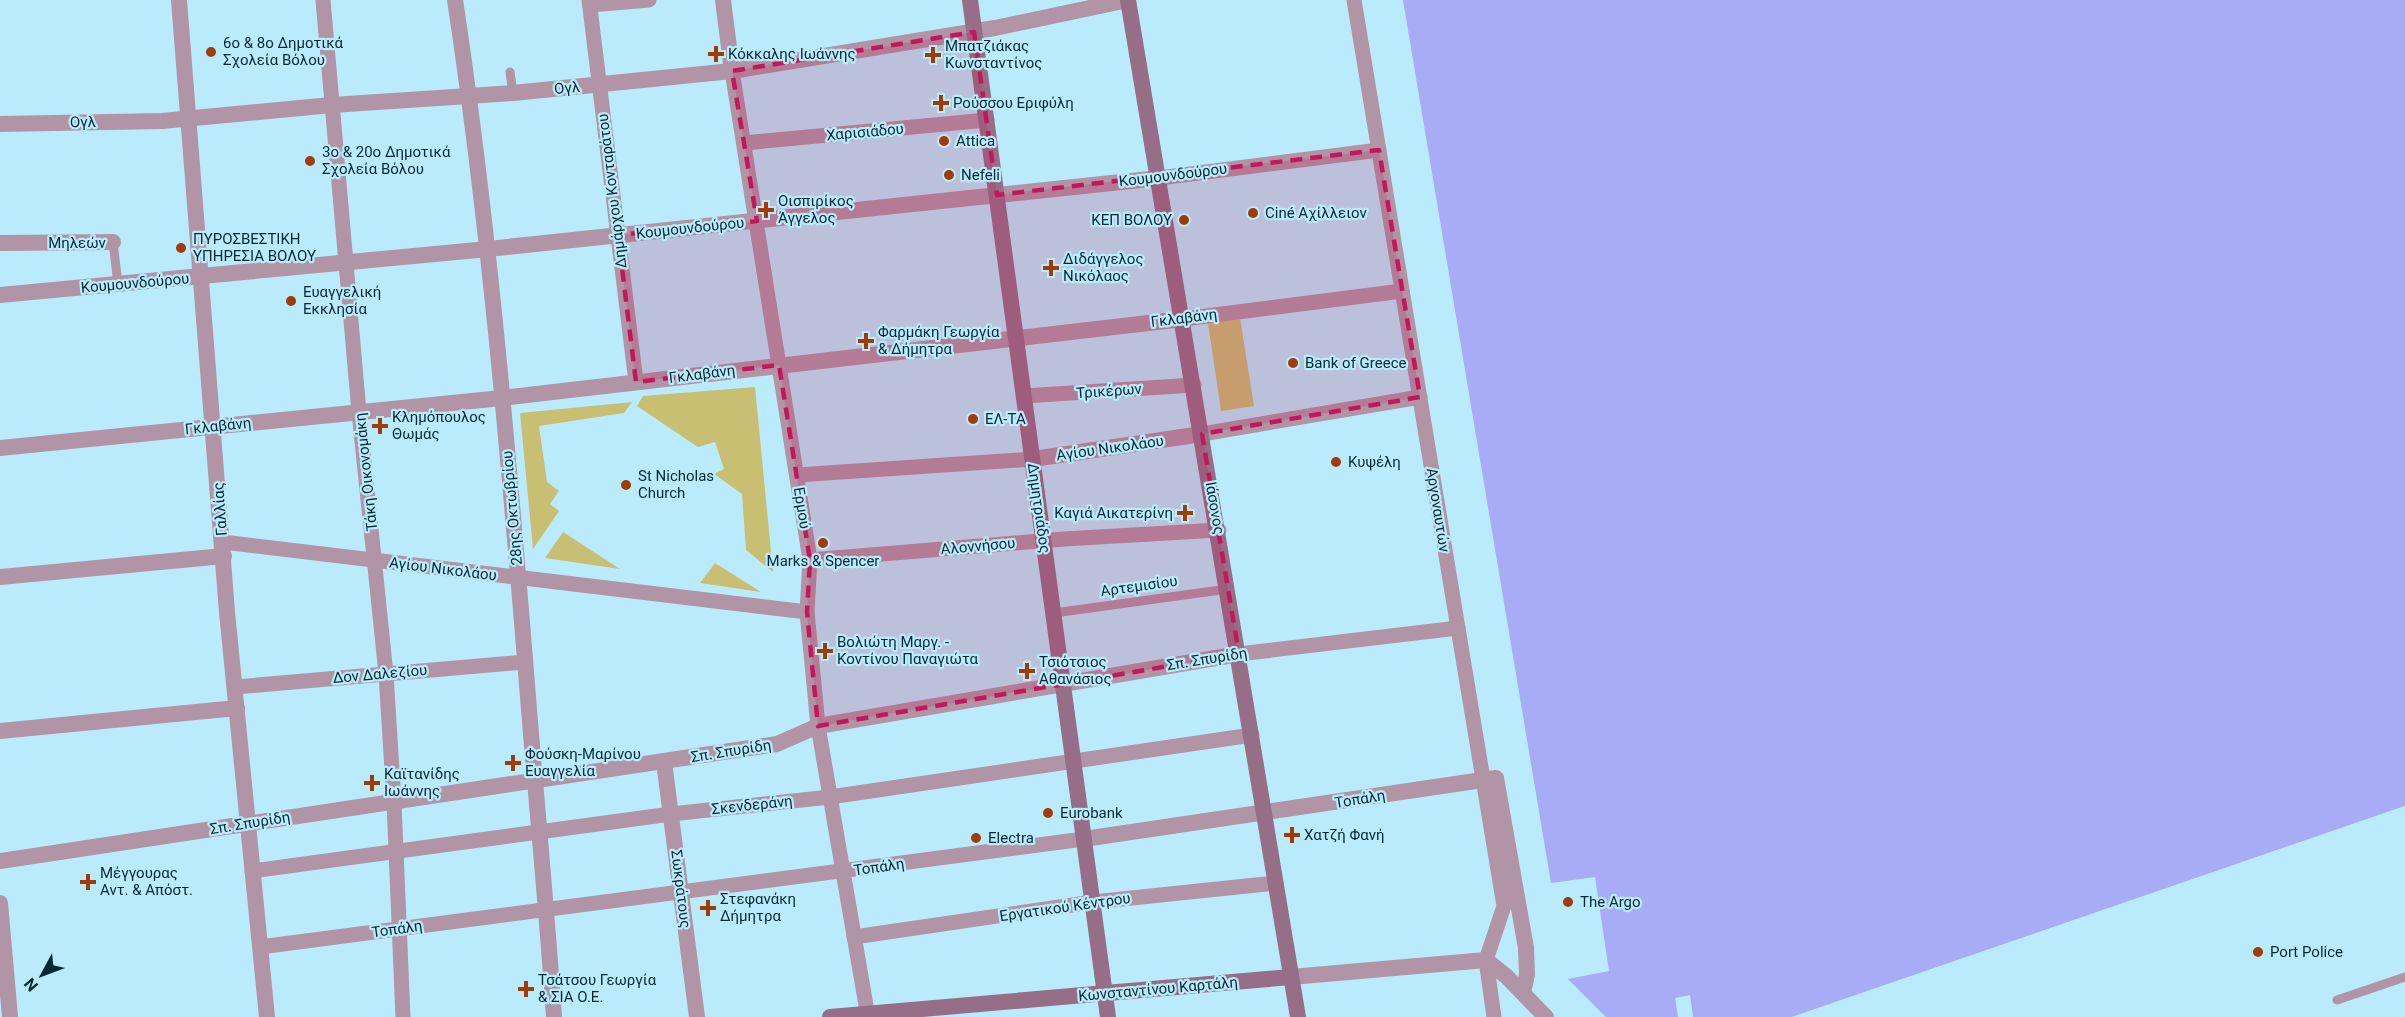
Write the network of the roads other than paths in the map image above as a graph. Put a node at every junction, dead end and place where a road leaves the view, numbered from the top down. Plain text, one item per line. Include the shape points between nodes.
1 (179, 0) edge
2 (323, 0) edge
3 (455, 0) edge
4 (649, 0) edge
5 (723, 0) edge
6 (970, 0) edge
7 (1129, 0) edge
8 (1354, 0) edge
9 (590, 2) edge
10 (974, 32) junction
11 (732, 71) junction
12 (510, 72) dead end
13 (600, 85) junction
14 (513, 93) junction
15 (470, 96) junction
16 (332, 105) junction
17 (188, 118) junction
18 (987, 120) junction
19 (0, 124) edge
20 (744, 143) junction
21 (1378, 150) junction
22 (1159, 178) junction
23 (997, 195) junction
24 (757, 220) junction
25 (618, 235) junction
26 (113, 242) joint
27 (0, 243) edge
28 (488, 249) junction
29 (346, 263) junction
30 (201, 276) junction
31 (118, 284) junction
32 (1402, 291) junction
33 (0, 295) edge
34 (1183, 319) junction
35 (1016, 338) junction
36 (779, 365) junction
37 (636, 382) junction
38 (1194, 385) junction
39 (1024, 396) junction
40 (1420, 397) junction
41 (502, 398) junction
42 (359, 412) junction
43 (214, 427) junction
44 (1202, 434) junction
45 (0, 448) edge
46 (1033, 459) junction
47 (796, 475) junction
48 (1219, 530) junction
49 (1044, 541) junction
50 (223, 549) junction
51 (810, 560) junction
52 (375, 561) junction
53 (0, 577) edge
54 (519, 578) junction
55 (1228, 589) junction
56 (807, 612) junction
57 (1054, 613) junction
58 (1458, 628) junction
59 (1239, 654) junction
60 (525, 662) junction
61 (386, 674) junction
62 (1063, 682) junction
63 (235, 687) junction
64 (237, 708) junction
65 (818, 726) junction
66 (0, 731) edge
67 (1252, 735) junction
68 (1074, 759) junction
69 (664, 762) junction
70 (1489, 779) junction
71 (536, 782) junction
72 (830, 797) junction
73 (394, 802) junction
74 (671, 814) junction
75 (1265, 814) junction
76 (247, 824) junction
77 (541, 831) junction
78 (1084, 839) junction
79 (396, 851) junction
80 (0, 861) edge
81 (252, 871) junction
82 (843, 872) junction
83 (1276, 883) junction
84 (681, 892) junction
85 (1093, 902) junction
86 (0, 903) edge
87 (546, 909) junction
88 (400, 929) junction
89 (2, 936) edge
90 (854, 937) junction
91 (260, 947) junction
92 (1486, 960) junction
93 (1290, 977) junction
94 (2405, 977) edge
95 (1105, 993) junction
96 (1523, 993) junction
97 (2337, 1000) dead end
98 (868, 1015) edge
99 (10, 1017) edge
100 (267, 1017) edge
101 (403, 1017) edge
102 (554, 1017) edge
103 (697, 1017) edge
104 (830, 1017) edge
105 (1108, 1017) edge
106 (1298, 1017) edge
107 (1494, 1017) edge
108 (1546, 1017) edge

1 - 17 street, Γαλλίας
2 - 16 street, Τάκη Οικονομάκη
3 - 15 street, 28ης Οκτωβρίου
4 - 9 street
5 - 11 street, Ερμού
6 - 10 main road, Δημητριάδος
7 - 10 street, Ογλ
7 - 22 main road, Ιάσονος
8 - 21 street, Αργοναυτών
9 - 13 street, Δημάρχου Κονταράτου
10 - 11 street, Ογλ
10 - 18 main road, Δημητριάδος
11 - 13 street, Ογλ
11 - 20 street, Ερμού
12 - 14 lane
13 - 14 street, Ογλ
13 - 25 street, Δημάρχου Κονταράτου
14 - 15 street, Ογλ
15 - 16 street, Ογλ
15 - 28 street, 28ης Οκτωβρίου
16 - 17 street, Ογλ
16 - 29 street, Τάκη Οικονομάκη
17 - 19 street, Ογλ
17 - 30 street, Γαλλίας
18 - 20 street, Χαρισιάδου
18 - 23 main road, Δημητριάδος
20 - 24 street, Ερμού
21 - 22 street, Κουμουνδούρου
21 - 32 street, Αργοναυτών
22 - 23 street, Κουμουνδούρου
22 - 34 main road, Ιάσονος
23 - 24 street, Κουμουνδούρου
23 - 35 main road, Δημητριάδος
24 - 25 street, Κουμουνδούρου
24 - 36 street, Ερμού
25 - 28 street, Κουμουνδούρου
25 - 37 street, Δημάρχου Κονταράτου
26 - 27 street, Μηλεών
26 - 31 lane, Μηλεών
28 - 29 street, Κουμουνδούρου
28 - 41 street, 28ης Οκτωβρίου
29 - 30 street, Κουμουνδούρου
29 - 42 street, Τάκη Οικονομάκη
30 - 31 street, Κουμουνδούρου
30 - 43 street, Γαλλίας
31 - 33 street, Κουμουνδούρου
32 - 34 street, Γκλαβάνη
32 - 40 street, Αργοναυτών
34 - 35 street, Γκλαβάνη
34 - 38 main road, Ιάσονος
35 - 36 street, Γκλαβάνη
35 - 39 main road, Δημητριάδος
36 - 37 street, Γκλαβάνη
36 - 47 street, Ερμού
37 - 41 street, Γκλαβάνη
38 - 39 street, Τρικέρων
38 - 44 main road, Ιάσονος
39 - 46 main road, Δημητριάδος
40 - 44 street, Αγίου Νικολάου
40 - 58 street, Αργοναυτών
41 - 42 street, Γκλαβάνη
41 - 54 street, 28ης Οκτωβρίου
42 - 43 street, Γκλαβάνη
42 - 52 street, Τάκη Οικονομάκη
43 - 45 street, Γκλαβάνη
43 - 50 street, Γαλλίας
44 - 46 street, Αγίου Νικολάου
44 - 48 main road, Ιάσονος
46 - 47 street, Αγίου Νικολάου
46 - 49 main road, Δημητριάδος
47 - 51 street, Ερμού
48 - 49 street, Αλοννήσου
48 - 55 main road, Ιάσονος
49 - 51 street, Αλοννήσου
49 - 57 main road, Δημητριάδος
50 - 52 street, Αγίου Νικολάου
50 - 53 street, Αγίου Νικολάου
50 - 63 street, Γαλλίας
51 - 56 street, Ερμού
52 - 54 street, Αγίου Νικολάου
52 - 61 street, Τάκη Οικονομάκη
54 - 56 street, Αγίου Νικολάου
54 - 60 street, 28ης Οκτωβρίου
55 - 57 lane, Αρτεμισίου
55 - 59 main road, Ιάσονος
56 - 65 street, Ερμού
57 - 62 main road, Δημητριάδος
58 - 59 street, Σπ. Σπυρίδη
58 - 70 street, Αργοναυτών
59 - 62 street, Σπ. Σπυρίδη
59 - 67 main road, Ιάσονος
60 - 61 street, Δον Δαλεζίου
60 - 71 street, 28ης Οκτωβρίου
61 - 63 street, Δον Δαλεζίου
61 - 73 street, Τάκη Οικονομάκη
62 - 65 street, Σπ. Σπυρίδη
62 - 68 main road, Δημητριάδος
63 - 64 street, Γαλλίας
64 - 66 street
64 - 76 street, Γαλλίας
65 - 69 street, Σπ. Σπυρίδη via 777,744
65 - 72 street, Ερμού
67 - 68 street, Σκενδεράνη
67 - 75 main road, Ιάσονος
68 - 72 street, Σκενδεράνη
68 - 78 main road, Δημητριάδος
69 - 71 street, Σπ. Σπυρίδη
69 - 74 street, Σωκράτους
70 - 75 street, Τοπάλη
70 - 92 street, Αργοναυτών via 1504,906
70 - 96 street, Αργοναυτών via 1526,948
71 - 73 street, Σπ. Σπυρίδη
71 - 77 street, 28ης Οκτωβρίου
72 - 74 street, Σκενδεράνη
72 - 82 street, Ερμού
73 - 76 street, Σπ. Σπυρίδη
73 - 79 street, Τάκη Οικονομάκη
74 - 77 street, Σκενδεράνη
74 - 84 street, Σωκράτους
75 - 78 street, Τοπάλη
75 - 83 main road, Ιάσονος
76 - 80 street, Σπ. Σπυρίδη
76 - 81 street, Γαλλίας
77 - 79 street, Σκενδεράνη
77 - 87 street, 28ης Οκτωβρίου
78 - 82 street, Τοπάλη
78 - 85 main road, Δημητριάδος
79 - 81 street, Σκενδεράνη
79 - 88 street, Τάκη Οικονομάκη
81 - 91 street, Γαλλίας
82 - 84 street, Τοπάλη
82 - 90 street, Ερμού
83 - 85 street, Εργατικού Κέντρου
83 - 93 main road, Ιάσονος
84 - 87 street, Τοπάλη
84 - 103 street, Σωκράτους
85 - 90 street, Εργατικού Κέντρου
85 - 95 main road, Δημητριάδος
86 - 89 street
87 - 88 street, Τοπάλη
87 - 102 street, 28ης Οκτωβρίου
88 - 91 street, Τοπάλη
88 - 101 street, Τάκη Οικονομάκη
89 - 99 street
90 - 98 street, Ερμού
91 - 100 street, Γαλλίας
92 - 93 street, Κωνσταντίνου Καρτάλη
92 - 96 street
92 - 107 street, Αργοναυτών
93 - 95 main road, Κωνσταντίνου Καρτάλη
93 - 106 main road, Ιάσονος
94 - 97 lane
95 - 98 main road, Κωνσταντίνου Καρτάλη
95 - 105 main road, Δημητριάδος
96 - 108 street
98 - 104 main road, Κωνσταντίνου Καρτάλη

